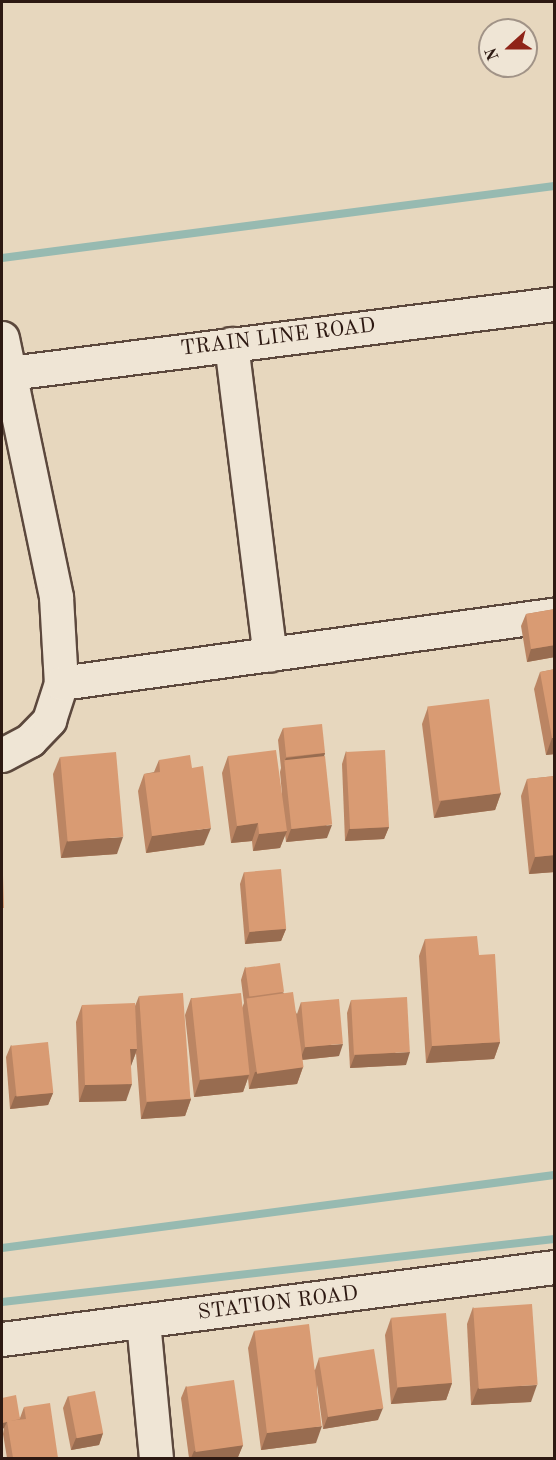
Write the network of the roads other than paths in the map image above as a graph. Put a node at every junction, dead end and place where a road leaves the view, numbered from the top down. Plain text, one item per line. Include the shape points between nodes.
1 (555, 304) edge
2 (2, 338) edge
3 (231, 344) junction
4 (4, 374) edge
5 (555, 615) edge
6 (270, 655) junction
7 (61, 683) junction
8 (2, 755) edge
9 (555, 1267) edge
10 (143, 1321) junction
11 (2, 1339) edge
12 (156, 1458) edge

1 - 3 street, TRAIN LINE ROAD
2 - 4 street
3 - 4 street, TRAIN LINE ROAD
3 - 6 street
4 - 7 street via 56,597
5 - 6 street
6 - 7 street
7 - 8 street via 50,720 30,740
9 - 10 street, STATION ROAD
10 - 11 street, STATION ROAD
10 - 12 street

